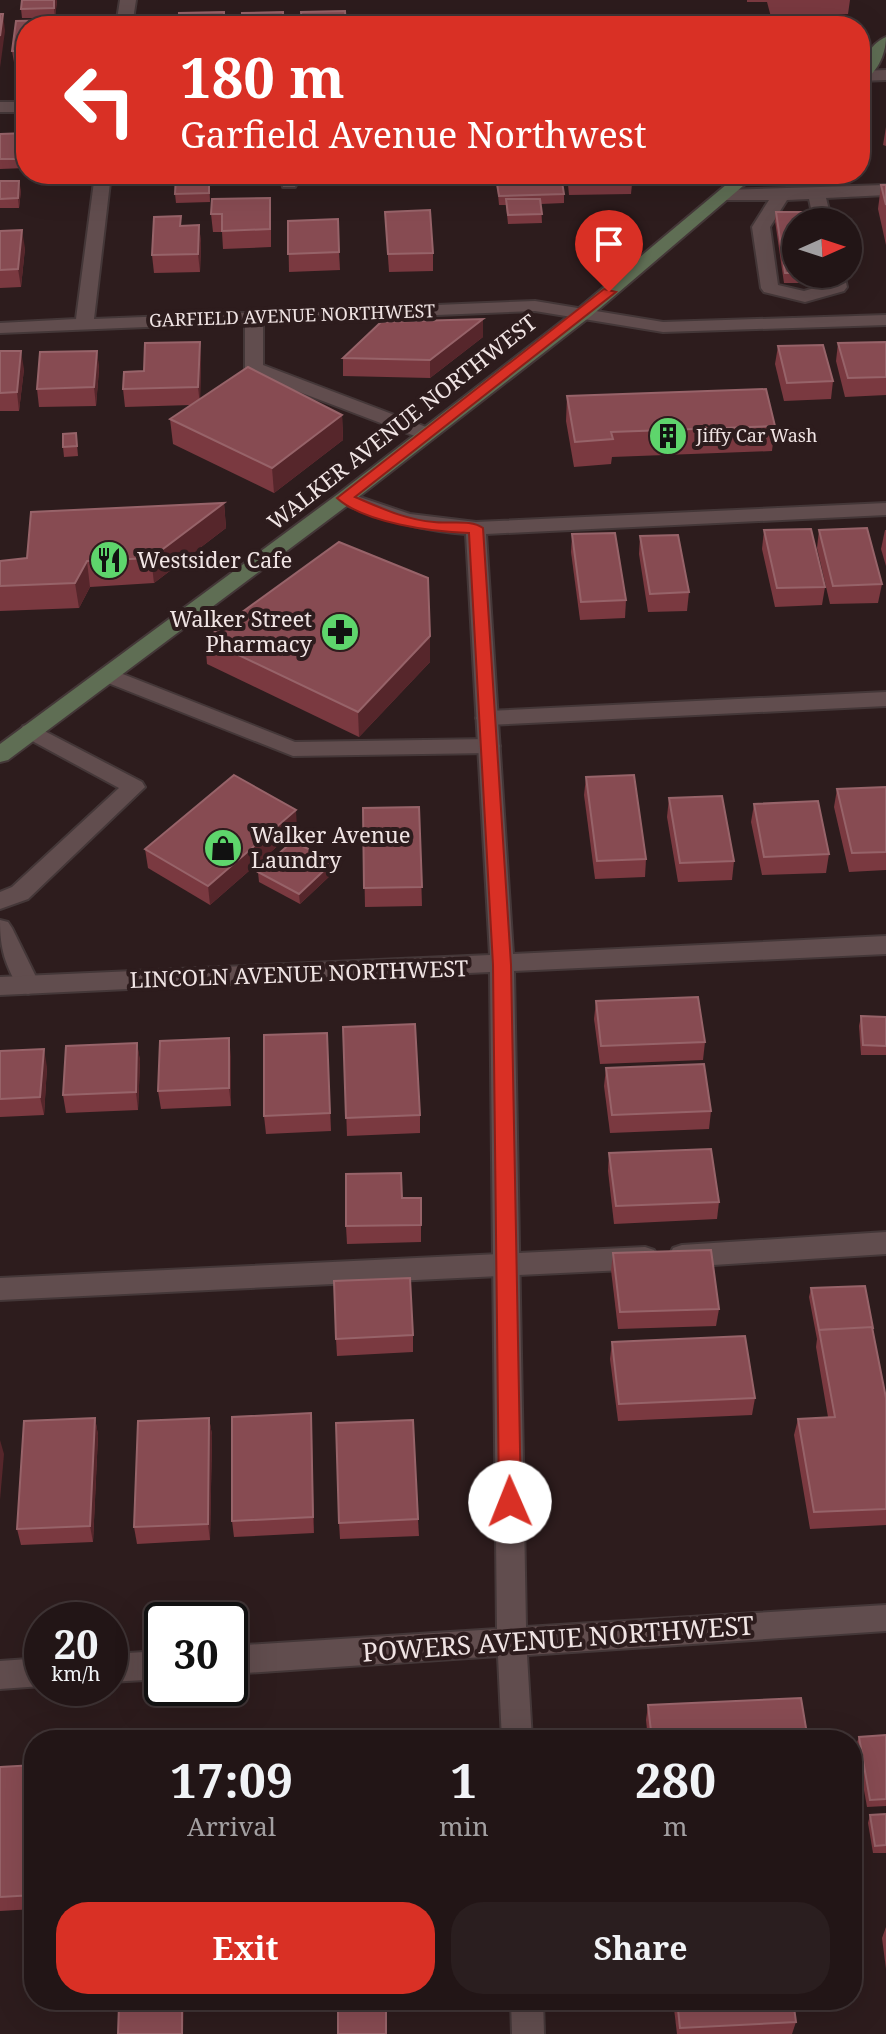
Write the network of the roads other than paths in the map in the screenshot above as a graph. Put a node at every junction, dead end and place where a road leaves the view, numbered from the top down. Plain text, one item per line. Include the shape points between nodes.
1 (886, 42) edge
2 (870, 64) edge
3 (102, 184) edge
4 (737, 184) edge
5 (886, 190) edge
6 (816, 192) junction
7 (724, 195) junction
8 (780, 197) junction
9 (820, 208) edge
10 (835, 288) edge
11 (805, 297) junction
12 (585, 312) junction
13 (254, 317) junction
14 (886, 320) edge
15 (812, 323) junction
16 (84, 324) junction
17 (0, 328) edge
18 (427, 434) junction
19 (345, 498) junction
20 (886, 509) edge
21 (476, 528) junction
22 (110, 676) junction
23 (886, 699) edge
24 (487, 718) junction
25 (31, 731) junction
26 (489, 746) junction
27 (0, 755) edge
28 (0, 901) edge
29 (0, 928) edge
30 (886, 945) edge
31 (502, 965) junction
32 (28, 985) junction
33 (0, 986) edge
34 (886, 1243) edge
35 (506, 1267) junction
36 (0, 1289) edge
37 (886, 1618) edge
38 (512, 1642) junction
39 (248, 1659) edge
40 (24, 1673) edge
41 (0, 1675) edge
42 (516, 1730) edge
43 (527, 2010) edge
44 (528, 2034) edge

1 - 2 main road
3 - 16 street
4 - 7 main road, WALKER AVENUE NORTHWEST
5 - 6 street
6 - 8 street
6 - 9 street
7 - 8 street
7 - 12 main road, WALKER AVENUE NORTHWEST
8 - 11 street via 761,227 771,250 770,288
10 - 11 street
11 - 15 street
12 - 13 street, GARFIELD AVENUE NORTHWEST via 535,306
12 - 15 street, GARFIELD AVENUE NORTHWEST via 663,327
12 - 18 main road, WALKER AVENUE NORTHWEST
13 - 16 street, GARFIELD AVENUE NORTHWEST
13 - 18 street via 254,368
14 - 15 street, GARFIELD AVENUE NORTHWEST
16 - 17 street, GARFIELD AVENUE NORTHWEST
18 - 19 main road, WALKER AVENUE NORTHWEST
19 - 21 street via 399,521
19 - 22 main road, WALKER AVENUE NORTHWEST
20 - 21 street
21 - 24 street
22 - 25 main road, WALKER AVENUE NORTHWEST
22 - 26 street via 293,749
23 - 24 street
24 - 26 street
25 - 27 main road, WALKER AVENUE NORTHWEST
25 - 28 street via 134,787 20,893
26 - 31 street
29 - 32 street
30 - 31 street, LINCOLN AVENUE NORTHWEST
31 - 32 street, LINCOLN AVENUE NORTHWEST
31 - 35 street
32 - 33 street, LINCOLN AVENUE NORTHWEST
34 - 35 street
35 - 36 street
35 - 38 street
37 - 38 street, POWERS AVENUE NORTHWEST
38 - 39 street, POWERS AVENUE NORTHWEST
38 - 42 street
40 - 41 street
43 - 44 street

